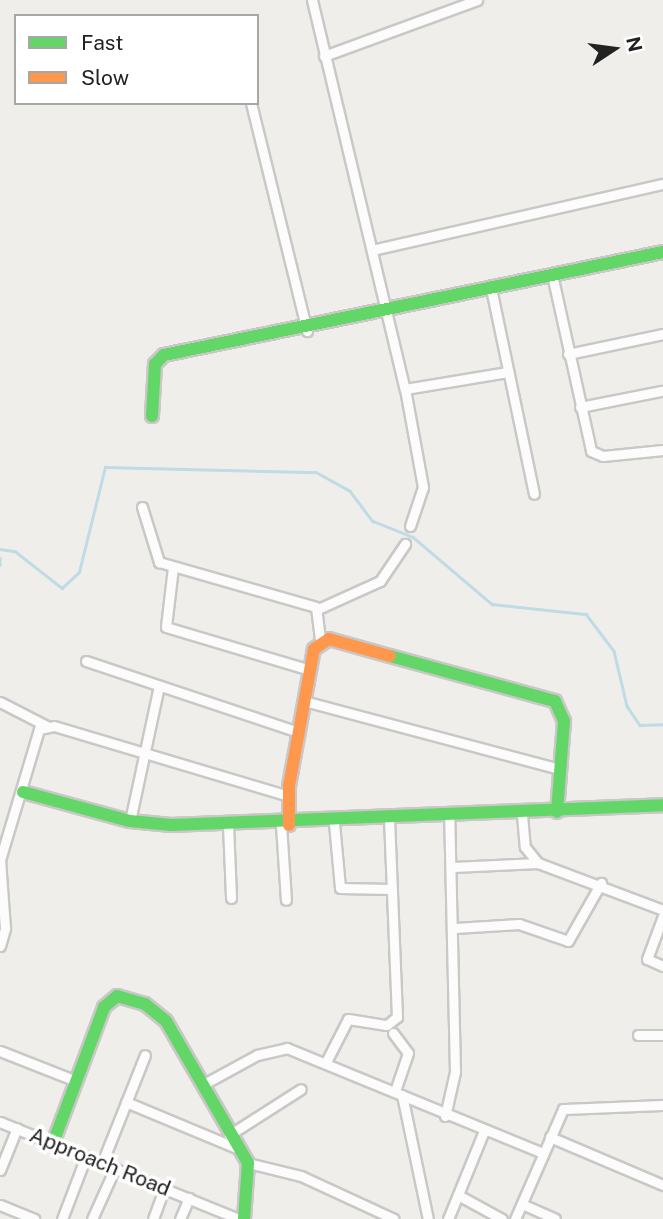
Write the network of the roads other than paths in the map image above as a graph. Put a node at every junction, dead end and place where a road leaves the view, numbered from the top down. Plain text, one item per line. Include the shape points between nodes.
1 (312, 0) edge
2 (477, 0) edge
3 (324, 56) junction
4 (251, 105) edge
5 (663, 184) edge
6 (372, 250) junction
7 (663, 253) edge
8 (553, 278) junction
9 (492, 293) junction
10 (386, 313) junction
11 (307, 331) junction
12 (663, 334) edge
13 (568, 354) junction
14 (508, 372) junction
15 (405, 389) junction
16 (661, 391) dead end
17 (580, 407) junction
18 (152, 416) dead end
19 (663, 450) edge
20 (534, 494) dead end
21 (142, 507) dead end
22 (410, 526) dead end
23 (405, 544) dead end
24 (173, 568) junction
25 (318, 609) junction
26 (320, 640) junction
27 (86, 661) dead end
28 (310, 670) junction
29 (158, 690) junction
30 (303, 701) junction
31 (0, 702) edge
32 (47, 726) junction
33 (298, 732) junction
34 (141, 752) junction
35 (559, 769) junction
36 (23, 792) junction
37 (289, 796) junction
38 (663, 805) edge
39 (557, 813) junction
40 (522, 815) junction
41 (449, 817) junction
42 (389, 820) junction
43 (131, 821) junction
44 (334, 823) junction
45 (228, 825) junction
46 (285, 825) junction
47 (1, 848) edge
48 (538, 863) junction
49 (453, 867) junction
50 (601, 883) junction
51 (392, 889) junction
52 (230, 898) dead end
53 (286, 900) dead end
54 (663, 910) edge
55 (663, 916) edge
56 (455, 928) junction
57 (0, 946) edge
58 (663, 966) edge
59 (393, 1032) dead end
60 (638, 1035) dead end
61 (663, 1035) edge
62 (0, 1051) edge
63 (145, 1055) dead end
64 (326, 1062) junction
65 (76, 1081) junction
66 (202, 1085) junction
67 (301, 1089) dead end
68 (399, 1093) junction
69 (127, 1102) junction
70 (663, 1105) edge
71 (444, 1116) junction
72 (0, 1122) edge
73 (17, 1128) junction
74 (484, 1131) junction
75 (229, 1135) junction
76 (550, 1137) junction
77 (53, 1143) junction
78 (239, 1149) junction
79 (543, 1153) junction
80 (86, 1156) junction
81 (102, 1163) junction
82 (248, 1163) junction
83 (115, 1168) junction
84 (0, 1170) edge
85 (663, 1185) edge
86 (164, 1188) junction
87 (458, 1195) junction
88 (189, 1198) junction
89 (522, 1204) junction
90 (0, 1205) edge
91 (34, 1219) edge
92 (62, 1219) edge
93 (92, 1219) edge
94 (153, 1219) edge
95 (180, 1219) edge
96 (242, 1219) edge
97 (394, 1219) edge
98 (428, 1219) edge
99 (448, 1219) edge
100 (502, 1219) edge
101 (515, 1219) edge
102 (555, 1219) edge

1 - 3 street
2 - 3 street
3 - 6 street
4 - 11 street
5 - 6 street
6 - 10 street
7 - 8 street
8 - 9 street
8 - 13 street
9 - 10 street
9 - 14 street
10 - 11 street
10 - 15 street
11 - 18 street via 158,358
12 - 13 street
13 - 17 street
14 - 15 street
14 - 20 street
15 - 22 street via 423,487
16 - 17 street
17 - 19 street via 597,454
21 - 24 street via 154,555
23 - 25 street via 380,581
24 - 25 street
24 - 28 street via 166,627
25 - 26 street
26 - 28 street
26 - 35 street via 555,701 564,721
27 - 29 street
28 - 30 street
29 - 33 street
29 - 34 street
30 - 33 street
30 - 35 street
31 - 32 street
32 - 34 street
32 - 36 street via 35,735
33 - 37 street
34 - 37 street
34 - 43 street
35 - 39 street
36 - 43 street
36 - 47 street
37 - 46 street
38 - 39 street
39 - 40 street
40 - 41 street
40 - 48 street via 525,847
41 - 42 street
41 - 49 street
42 - 44 street
42 - 51 street
43 - 45 street
44 - 46 street
44 - 51 street via 340,888
45 - 46 street
45 - 52 street
46 - 53 street
47 - 57 street
48 - 49 street
48 - 50 street
49 - 56 street
50 - 54 street
50 - 56 street via 568,941 519,925
51 - 64 street via 396,1021 348,1019
55 - 58 street via 647,959
56 - 71 street via 455,1072
59 - 68 street via 408,1053
60 - 61 street
62 - 65 street
63 - 69 street
64 - 66 street via 280,1048
64 - 68 street
65 - 66 street via 104,1007 117,996 145,1004 166,1021
65 - 77 street
66 - 75 street
67 - 75 street
68 - 71 street
68 - 98 street
69 - 78 street
69 - 81 street
70 - 76 street via 568,1107
71 - 74 street
72 - 73 street, Approach Road
73 - 77 street, Approach Road
73 - 84 street
74 - 79 street
74 - 87 street
75 - 78 street
76 - 79 street
76 - 85 street
77 - 80 street, Approach Road
78 - 82 street
79 - 89 street
80 - 81 street, Approach Road
80 - 92 street
81 - 83 street, Approach Road
82 - 96 street
82 - 97 street via 301,1176
83 - 86 street, Approach Road
83 - 93 street
86 - 88 street, Approach Road
86 - 94 street
87 - 99 street
87 - 100 street
88 - 95 street
88 - 96 street, Approach Road
89 - 101 street
89 - 102 street
90 - 91 street

